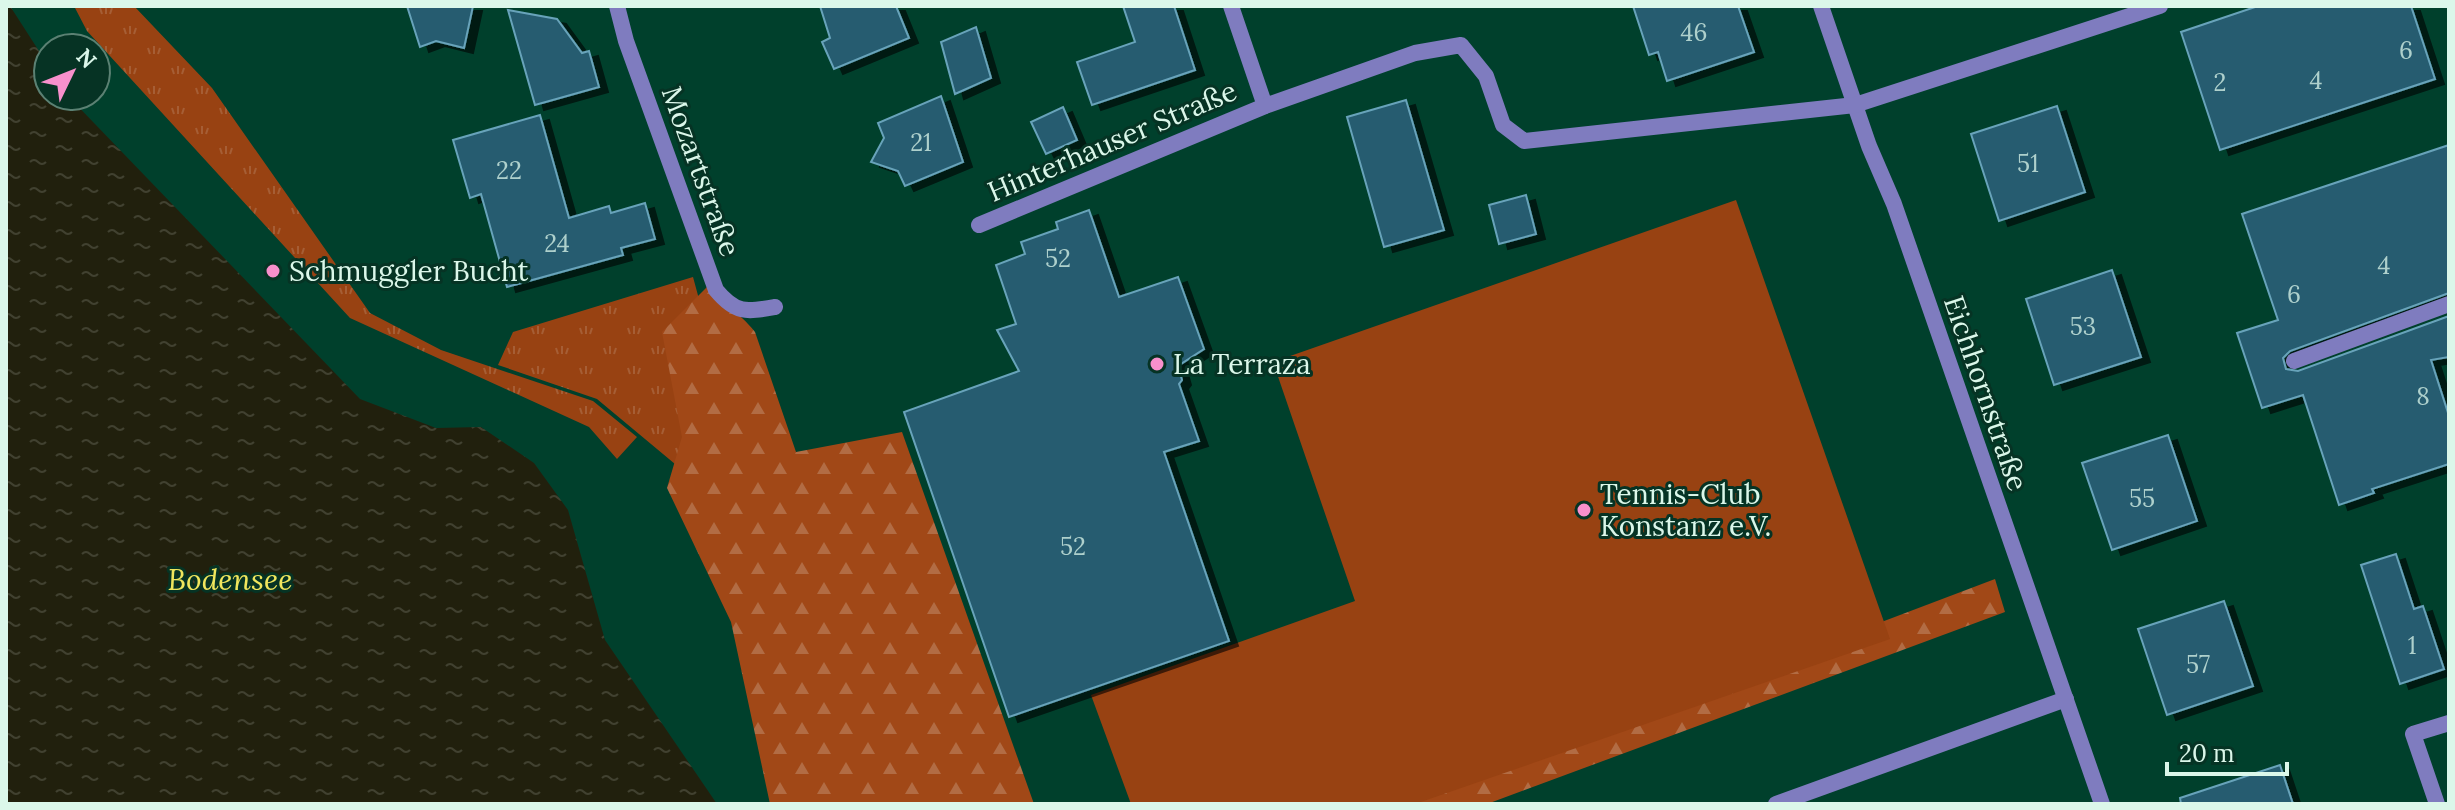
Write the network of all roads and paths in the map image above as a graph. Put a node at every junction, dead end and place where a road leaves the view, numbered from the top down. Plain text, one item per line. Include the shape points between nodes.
1 (617, 6) edge
2 (1231, 6) edge
3 (1821, 6) edge
4 (2160, 6) edge
5 (1855, 105) junction
6 (1265, 106) junction
7 (979, 225) dead end
8 (2449, 304) edge
9 (775, 307) dead end
10 (2294, 361) dead end
11 (2066, 699) junction
12 (2449, 723) edge
13 (1776, 804) edge
14 (2102, 804) edge
15 (2437, 804) edge

1 - 9 street, Mozartstraße via 716,290 729,305 748,311
2 - 6 street, Hinterhauser Straße
3 - 5 street, Eichhornstraße
4 - 5 street
5 - 6 street, Hinterhauser Straße via 1524,141 1503,125 1486,76 1461,45 1415,53
5 - 11 street, Eichhornstraße
6 - 7 street, Hinterhauser Straße
8 - 10 street
11 - 13 street
11 - 14 street, Eichhornstraße
12 - 15 street via 2413,734

